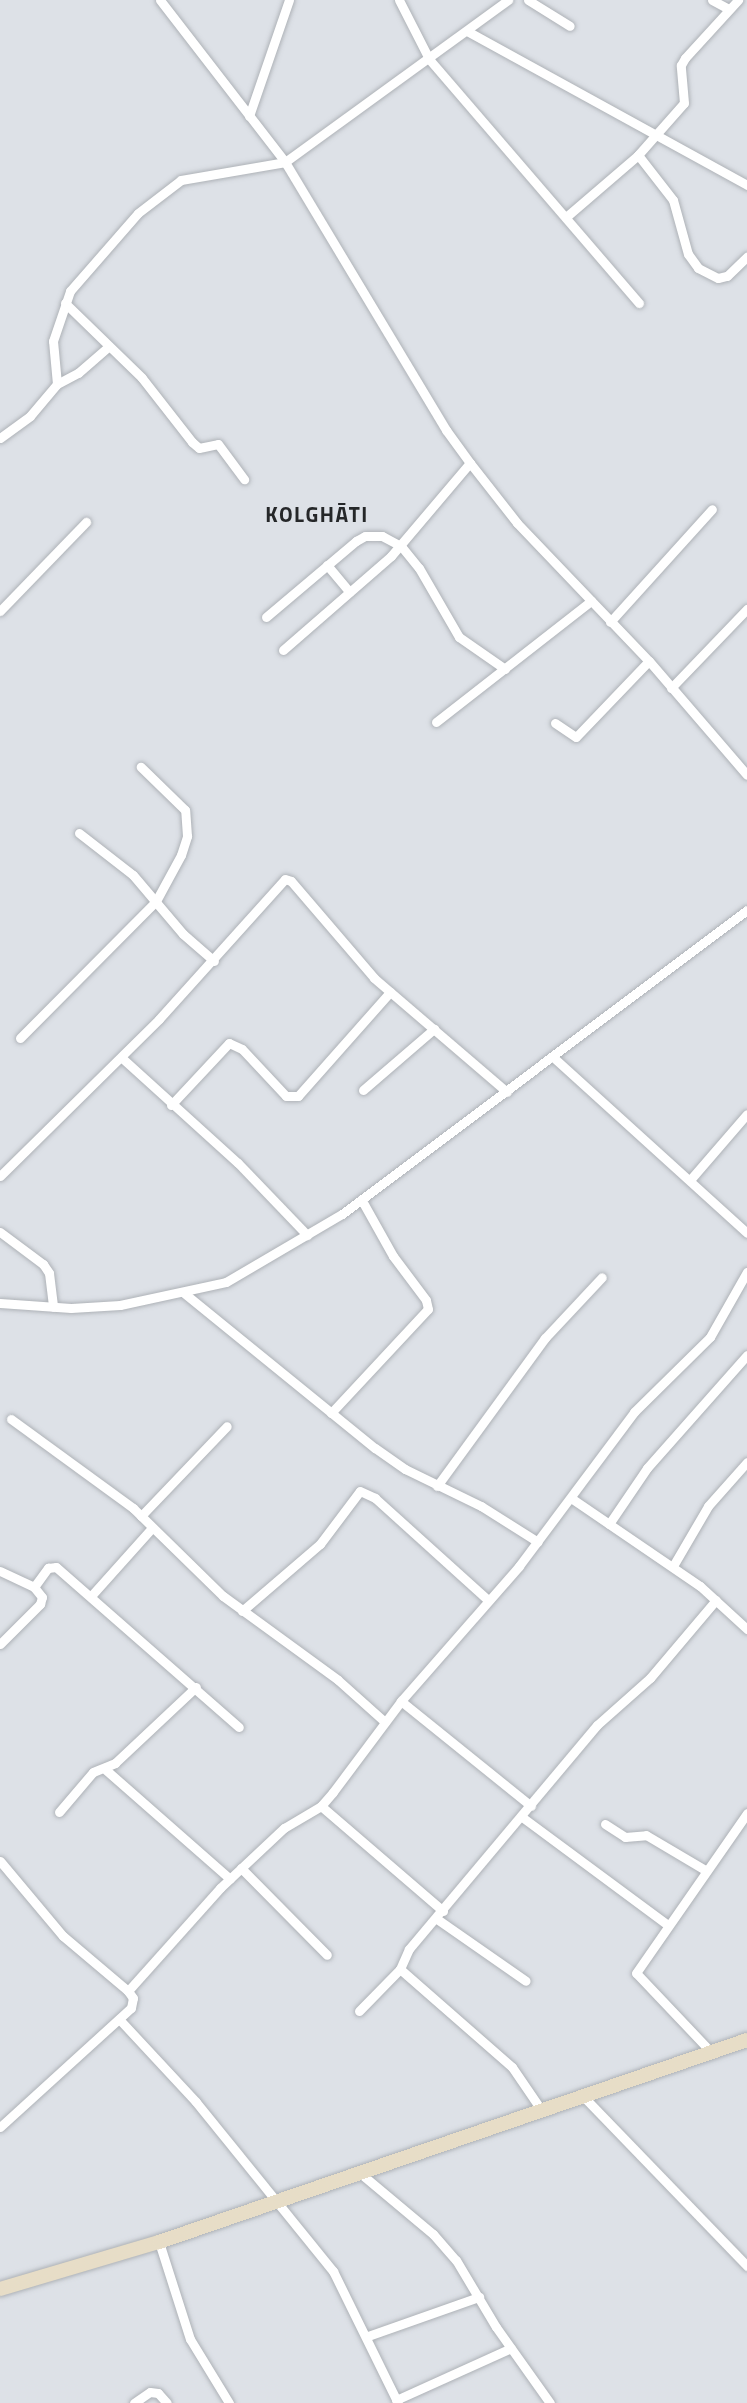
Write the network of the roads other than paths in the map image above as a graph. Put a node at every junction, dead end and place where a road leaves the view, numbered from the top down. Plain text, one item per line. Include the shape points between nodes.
1 (160, 0) edge
2 (289, 0) edge
3 (399, 0) edge
4 (508, 0) edge
5 (528, 0) edge
6 (712, 0) edge
7 (738, 0) edge
8 (729, 9) junction
9 (570, 26) dead end
10 (467, 31) junction
11 (429, 59) junction
12 (249, 116) junction
13 (654, 136) junction
14 (638, 155) junction
15 (285, 162) junction
16 (747, 185) edge
17 (566, 217) junction
18 (747, 256) edge
19 (65, 303) junction
20 (639, 303) dead end
21 (107, 348) junction
22 (57, 384) junction
23 (0, 438) edge
24 (470, 463) junction
25 (244, 479) dead end
26 (712, 509) dead end
27 (86, 522) dead end
28 (401, 546) junction
29 (327, 566) junction
30 (350, 592) junction
31 (591, 601) junction
32 (747, 609) edge
33 (0, 611) edge
34 (266, 617) dead end
35 (610, 622) junction
36 (283, 650) dead end
37 (649, 661) junction
38 (505, 669) junction
39 (671, 688) junction
40 (436, 722) dead end
41 (555, 723) dead end
42 (141, 767) dead end
43 (747, 775) edge
44 (79, 833) dead end
45 (156, 902) junction
46 (747, 910) edge
47 (214, 961) junction
48 (390, 992) junction
49 (434, 1029) junction
50 (20, 1038) dead end
51 (553, 1057) junction
52 (122, 1058) junction
53 (363, 1090) dead end
54 (507, 1092) junction
55 (171, 1105) junction
56 (747, 1114) edge
57 (0, 1176) edge
58 (690, 1180) junction
59 (362, 1199) junction
60 (0, 1232) edge
61 (747, 1233) edge
62 (307, 1235) junction
63 (747, 1272) edge
64 (602, 1278) dead end
65 (184, 1293) junction
66 (0, 1303) edge
67 (53, 1307) junction
68 (747, 1355) edge
69 (331, 1413) junction
70 (11, 1419) dead end
71 (226, 1426) dead end
72 (747, 1462) edge
73 (437, 1486) junction
74 (571, 1497) junction
75 (141, 1516) junction
76 (609, 1524) junction
77 (152, 1529) junction
78 (538, 1542) junction
79 (673, 1566) junction
80 (0, 1571) edge
81 (34, 1587) junction
82 (91, 1596) junction
83 (488, 1600) junction
84 (716, 1600) junction
85 (242, 1611) junction
86 (747, 1629) edge
87 (0, 1644) edge
88 (196, 1687) junction
89 (401, 1701) junction
90 (385, 1722) junction
91 (239, 1727) dead end
92 (106, 1770) junction
93 (321, 1806) junction
94 (531, 1806) junction
95 (59, 1812) dead end
96 (747, 1813) edge
97 (522, 1816) junction
98 (604, 1824) dead end
99 (0, 1861) edge
100 (241, 1868) junction
101 (705, 1870) junction
102 (230, 1879) junction
103 (440, 1915) junction
104 (668, 1925) junction
105 (327, 1955) dead end
106 (400, 1969) junction
107 (526, 1981) dead end
108 (128, 1991) junction
109 (359, 2011) dead end
110 (119, 2019) junction
111 (747, 2040) edge
112 (712, 2053) junction
113 (584, 2097) junction
114 (542, 2111) junction
115 (0, 2127) edge
116 (360, 2174) junction
117 (279, 2201) junction
118 (159, 2242) junction
119 (747, 2265) edge
120 (0, 2289) edge
121 (478, 2297) junction
122 (368, 2336) junction
123 (511, 2348) junction
124 (397, 2401) edge
125 (134, 2403) edge
126 (168, 2403) edge
127 (229, 2403) edge
128 (549, 2403) edge

1 - 12 street
2 - 12 street
3 - 11 street
4 - 10 street
5 - 9 street
6 - 8 street
7 - 8 street
8 - 13 street via 685,57 682,75 687,97
10 - 11 street
10 - 13 street
11 - 15 street
11 - 17 street
12 - 15 street
13 - 14 street
13 - 16 street
14 - 17 street
14 - 18 street via 673,200 688,254 698,268 718,278 727,276
15 - 19 street via 194,176 166,189 82,273
15 - 24 street via 446,430
17 - 20 street
19 - 21 street
19 - 22 street via 53,341
21 - 22 street via 78,373
21 - 25 street via 142,378 192,442 199,447 218,444
22 - 23 street via 30,416
24 - 28 street
24 - 31 street via 517,523
26 - 35 street
27 - 33 street
28 - 29 street via 382,536 365,536
28 - 30 street
28 - 38 street via 419,568 459,637
29 - 30 street
29 - 34 street
30 - 36 street
31 - 35 street
31 - 38 street
32 - 39 street
35 - 37 street
37 - 39 street
37 - 41 street via 576,737
38 - 40 street
39 - 43 street
42 - 45 street via 178,800 188,820 181,855
44 - 45 street via 133,875
45 - 47 street via 183,934
45 - 50 street
46 - 51 street
47 - 48 street via 285,879 291,881 336,938
47 - 52 street
48 - 49 street
48 - 55 street via 298,1096 286,1096 242,1049 229,1043
49 - 53 street
49 - 54 street
51 - 54 street
51 - 58 street
52 - 55 street
52 - 57 street
54 - 59 street
55 - 62 street via 242,1168
56 - 58 street
58 - 61 street
59 - 62 street
59 - 69 street via 428,1309
60 - 67 street via 43,1264 51,1279
62 - 65 street via 226,1282
63 - 74 street via 710,1337 645,1399
64 - 73 street via 545,1338
65 - 67 street via 120,1305
65 - 69 street
66 - 67 street
68 - 76 street via 647,1468
69 - 73 street via 397,1464
70 - 75 street
71 - 75 street
72 - 79 street via 708,1506
73 - 78 street via 481,1506
74 - 76 street
74 - 78 street
75 - 77 street
76 - 79 street
77 - 82 street
77 - 85 street
78 - 83 street
79 - 84 street
80 - 81 street
81 - 82 street via 53,1566
81 - 87 street via 42,1597 40,1604
82 - 88 street
83 - 85 street via 375,1498 360,1491 320,1544
83 - 89 street
84 - 86 street
84 - 94 street via 650,1678 597,1725
85 - 90 street via 338,1680
88 - 91 street
88 - 92 street
89 - 90 street
89 - 94 street
90 - 93 street
92 - 95 street via 93,1772
92 - 102 street
93 - 100 street via 284,1828
93 - 103 street
94 - 97 street
96 - 101 street
97 - 103 street
97 - 104 street
98 - 101 street via 625,1837 646,1835
99 - 108 street via 63,1936
100 - 102 street
100 - 105 street
101 - 104 street
102 - 108 street
103 - 106 street via 405,1955
103 - 107 street
104 - 112 street via 636,1973
106 - 109 street
106 - 114 street via 512,2067
108 - 110 street via 134,2003
110 - 115 street
110 - 117 street
111 - 112 main road
112 - 113 main road
113 - 114 main road
113 - 119 street
114 - 116 main road
116 - 117 main road
116 - 121 street via 433,2234 467,2273
117 - 118 main road
117 - 122 street via 341,2283
118 - 120 main road
118 - 127 street via 190,2338
121 - 122 street
121 - 123 street
122 - 124 street
123 - 124 street
123 - 128 street
125 - 126 street via 150,2392 158,2393

